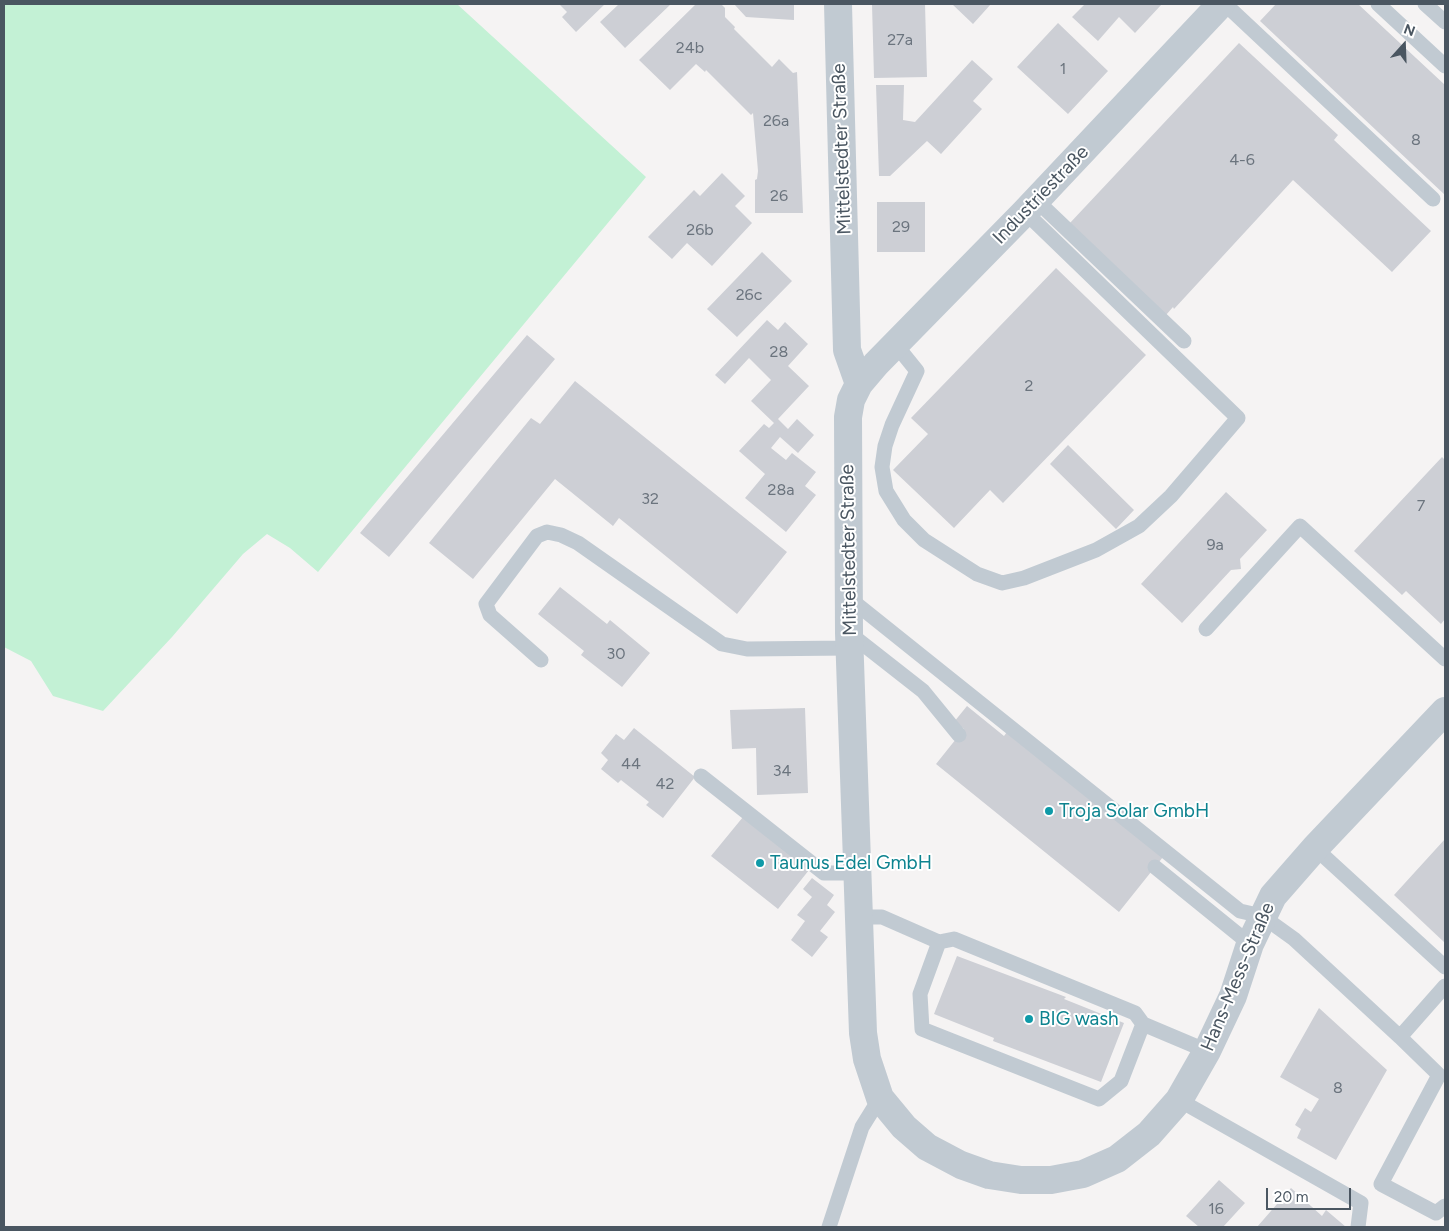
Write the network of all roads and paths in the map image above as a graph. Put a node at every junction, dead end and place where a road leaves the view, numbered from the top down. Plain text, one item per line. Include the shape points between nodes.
1 (838, 4) edge
2 (1223, 4) edge
3 (1378, 4) edge
4 (1425, 4) edge
5 (1445, 22) edge
6 (1445, 66) edge
7 (1433, 199) dead end
8 (1030, 206) junction
9 (1184, 341) dead end
10 (896, 345) junction
11 (859, 384) junction
12 (849, 598) junction
13 (1206, 629) dead end
14 (850, 640) junction
15 (1445, 659) edge
16 (541, 660) dead end
17 (1445, 711) edge
18 (959, 735) dead end
19 (701, 776) dead end
20 (1315, 848) junction
21 (1155, 867) dead end
22 (858, 873) junction
23 (860, 916) junction
24 (1262, 916) junction
25 (939, 942) junction
26 (1250, 944) junction
27 (1445, 968) edge
28 (1445, 986) edge
29 (1144, 1024) junction
30 (1400, 1037) junction
31 (1207, 1051) junction
32 (880, 1098) junction
33 (1179, 1100) junction
34 (1445, 1206) edge
35 (829, 1227) edge
36 (1358, 1227) edge

1 - 11 street, Mittelstedter Straße via 847,350
2 - 7 lane
2 - 8 street, Industriestraße
3 - 6 lane
4 - 5 lane
8 - 9 lane
8 - 10 street, Industriestraße
8 - 10 lane via 1238,418 1171,496 1139,526 1096,550 1024,578 1002,583 977,574 924,540 904,520 886,491 882,467 885,446 918,372
10 - 11 street, Industriestraße
11 - 12 street, Mittelstedter Straße via 851,400 848,417
12 - 14 street, Mittelstedter Straße
12 - 24 lane via 1240,911
13 - 15 lane via 1300,526
14 - 16 lane via 747,649 722,644 578,543 547,532 537,536 486,604 490,615
14 - 18 lane via 923,691
14 - 22 street, Mittelstedter Straße
17 - 20 street, Hans-Mess-Straße
19 - 22 lane via 824,873
20 - 24 street, Hans-Mess-Straße via 1273,896
20 - 27 lane
21 - 26 lane
22 - 23 street, Mittelstedter Straße
23 - 25 lane via 882,918
23 - 32 street, Mittelstedter Straße via 863,1033 867,1059
24 - 26 street, Hans-Mess-Straße
24 - 30 lane via 1294,939
25 - 29 lane via 954,939 1135,1013
25 - 29 lane via 920,994 922,1029 1098,1099 1120,1081
26 - 31 street, Hans-Mess-Straße via 1233,996
28 - 30 lane
29 - 31 lane
30 - 34 lane via 1439,1075 1381,1184 1436,1213
31 - 33 street, Hans-Mess-Straße
32 - 33 street, Hans-Mess-Straße via 904,1127 927,1147 989,1175 1021,1180 1051,1180 1083,1174 1117,1159 1149,1134
32 - 35 lane via 862,1127
33 - 36 lane via 1361,1203

